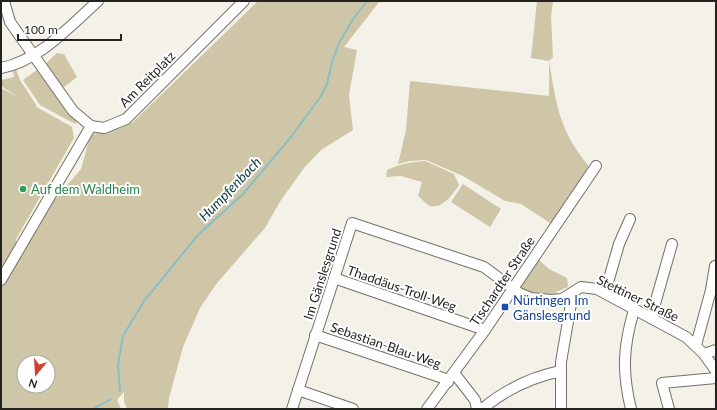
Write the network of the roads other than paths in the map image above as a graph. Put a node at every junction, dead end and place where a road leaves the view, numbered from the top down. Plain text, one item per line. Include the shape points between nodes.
1 (4, 1) edge
2 (98, 1) edge
3 (244, 1) edge
4 (6, 23) edge
5 (34, 55) junction
6 (1, 68) edge
7 (92, 126) junction
8 (596, 166) dead end
9 (630, 219) dead end
10 (672, 244) dead end
11 (715, 266) dead end
12 (334, 278) junction
13 (1, 280) edge
14 (513, 288) junction
15 (604, 293) junction
16 (571, 294) junction
17 (634, 310) junction
18 (651, 318) junction
19 (485, 330) junction
20 (316, 335) junction
21 (696, 345) junction
22 (716, 350) edge
23 (704, 354) junction
24 (561, 371) junction
25 (716, 371) edge
26 (451, 378) junction
27 (716, 378) edge
28 (298, 390) junction
29 (292, 409) edge
30 (352, 409) edge
31 (427, 409) edge
32 (477, 409) edge
33 (482, 409) edge
34 (561, 409) edge
35 (631, 409) edge
36 (669, 409) edge

1 - 4 street
2 - 5 street
3 - 7 street, Am Reitplatz via 126,118 104,128
4 - 5 street
5 - 6 street
5 - 7 street via 73,111
7 - 13 street
8 - 14 street, Tischardter Straße
9 - 15 street via 619,244
10 - 18 street
11 - 21 street
12 - 14 street, Im Gänslesgrund via 352,223 484,267
12 - 19 street, Thaddäus-Troll-Weg
12 - 20 street, Im Gänslesgrund
14 - 16 street, Stettiner Straße via 519,293 540,300 562,299
14 - 19 street, Tischardter Straße
15 - 16 street, Stettiner Straße via 597,288 586,286
15 - 17 street, Stettiner Straße
16 - 24 street
17 - 18 street, Stettiner Straße
17 - 35 street via 624,352 626,388
18 - 21 street, Stettiner Straße via 670,327
19 - 26 street, Tischardter Straße
20 - 26 street, Sebastian-Blau-Weg via 443,378
20 - 28 street, Im Gänslesgrund
21 - 23 street, Stettiner Straße
22 - 23 street
23 - 25 street, Stettiner Straße
24 - 33 street via 525,381
24 - 34 street
26 - 31 street, Tischardter Straße
26 - 32 street via 475,400
27 - 36 street via 662,383
28 - 29 street, Im Gänslesgrund
28 - 30 street

